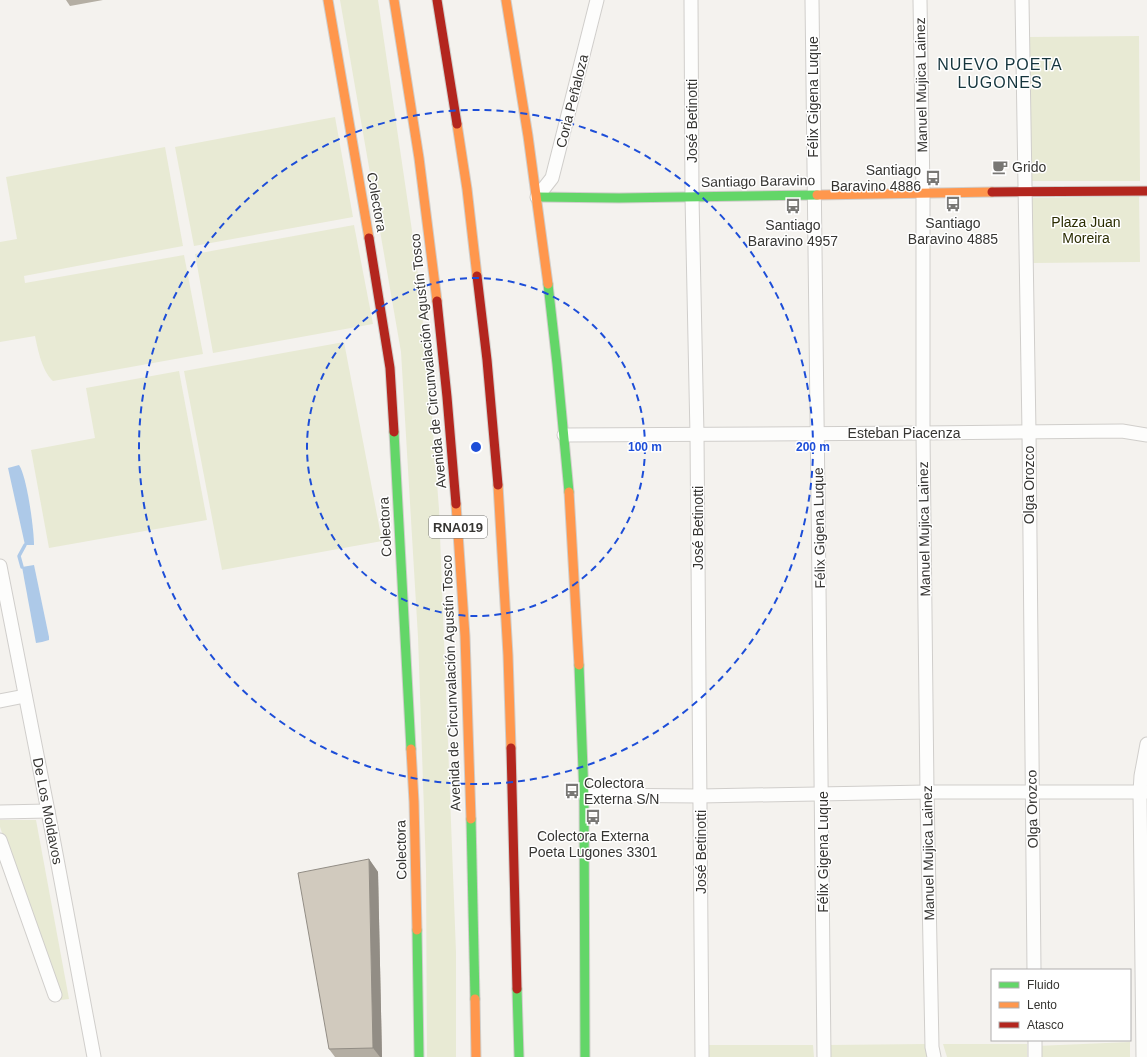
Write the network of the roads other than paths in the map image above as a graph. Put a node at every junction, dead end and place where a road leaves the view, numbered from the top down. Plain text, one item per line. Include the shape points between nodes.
1 (328, 0) edge
2 (394, 0) edge
3 (437, 0) edge
4 (506, 0) edge
5 (597, 0) edge
6 (691, 0) edge
7 (812, 0) edge
8 (920, 0) edge
9 (1022, 0) edge
10 (1024, 191) junction
11 (1147, 191) edge
12 (923, 193) junction
13 (814, 194) junction
14 (537, 197) junction
15 (692, 197) junction
16 (1029, 432) junction
17 (923, 433) junction
18 (818, 434) junction
19 (564, 435) junction
20 (697, 435) junction
21 (1147, 435) edge
22 (0, 566) edge
23 (25, 696) junction
24 (0, 701) edge
25 (1147, 744) edge
26 (927, 792) junction
27 (1144, 792) edge
28 (1032, 793) junction
29 (584, 794) junction
30 (823, 794) junction
31 (700, 796) junction
32 (48, 810) junction
33 (0, 812) edge
34 (0, 840) edge
35 (1034, 969) edge
36 (55, 995) dead end
37 (1035, 1041) edge
38 (94, 1057) edge
39 (419, 1057) edge
40 (476, 1057) edge
41 (519, 1057) edge
42 (585, 1057) edge
43 (702, 1057) edge
44 (824, 1057) edge
45 (934, 1057) edge
46 (1035, 1057) edge
47 (1143, 1057) edge

1 - 39 main road, Colectora via 382,305 390,368 414,794
2 - 40 main road, Avenida de Circunvalación Agustín Tosco / RNA019 via 426,211 456,497 468,695
3 - 41 main road, RNA019 via 470,217 497,473 509,662
4 - 14 main road via 520,76
5 - 14 street, Coria Peñaloza via 552,178
6 - 15 street, José Betinotti
7 - 13 street, Félix Gigena Luque
8 - 12 street, Manuel Mujica Lainez
9 - 10 street, Olga Orozco
10 - 11 main road, Santiago Baravino
10 - 12 main road, Santiago Baravino
10 - 16 street, Olga Orozco
12 - 13 main road, Santiago Baravino
12 - 17 street, Manuel Mujica Lainez
13 - 15 main road, Santiago Baravino
13 - 18 street, Félix Gigena Luque
14 - 15 main road, Santiago Baravino
14 - 19 main road
15 - 20 street, José Betinotti
16 - 17 street, Esteban Piacenza
16 - 21 street, Esteban Piacenza via 1122,431
16 - 28 street, Olga Orozco
17 - 18 street, Esteban Piacenza
17 - 26 street, Manuel Mujica Lainez
18 - 20 street, Esteban Piacenza
18 - 30 street, Félix Gigena Luque
19 - 20 street, Esteban Piacenza
19 - 29 main road via 575,579
20 - 31 street, José Betinotti
22 - 23 street, De Los Moldavos
23 - 24 street
23 - 32 street, De Los Moldavos
25 - 27 street via 1141,776
26 - 28 street
26 - 30 street
26 - 45 street, Manuel Mujica Lainez
27 - 28 street
27 - 47 street
28 - 35 street, Olga Orozco
29 - 31 street
29 - 42 main road
30 - 31 street
30 - 44 street, Félix Gigena Luque
31 - 43 street, José Betinotti
32 - 33 street
32 - 38 street, De Los Moldavos
34 - 36 street
37 - 46 street

